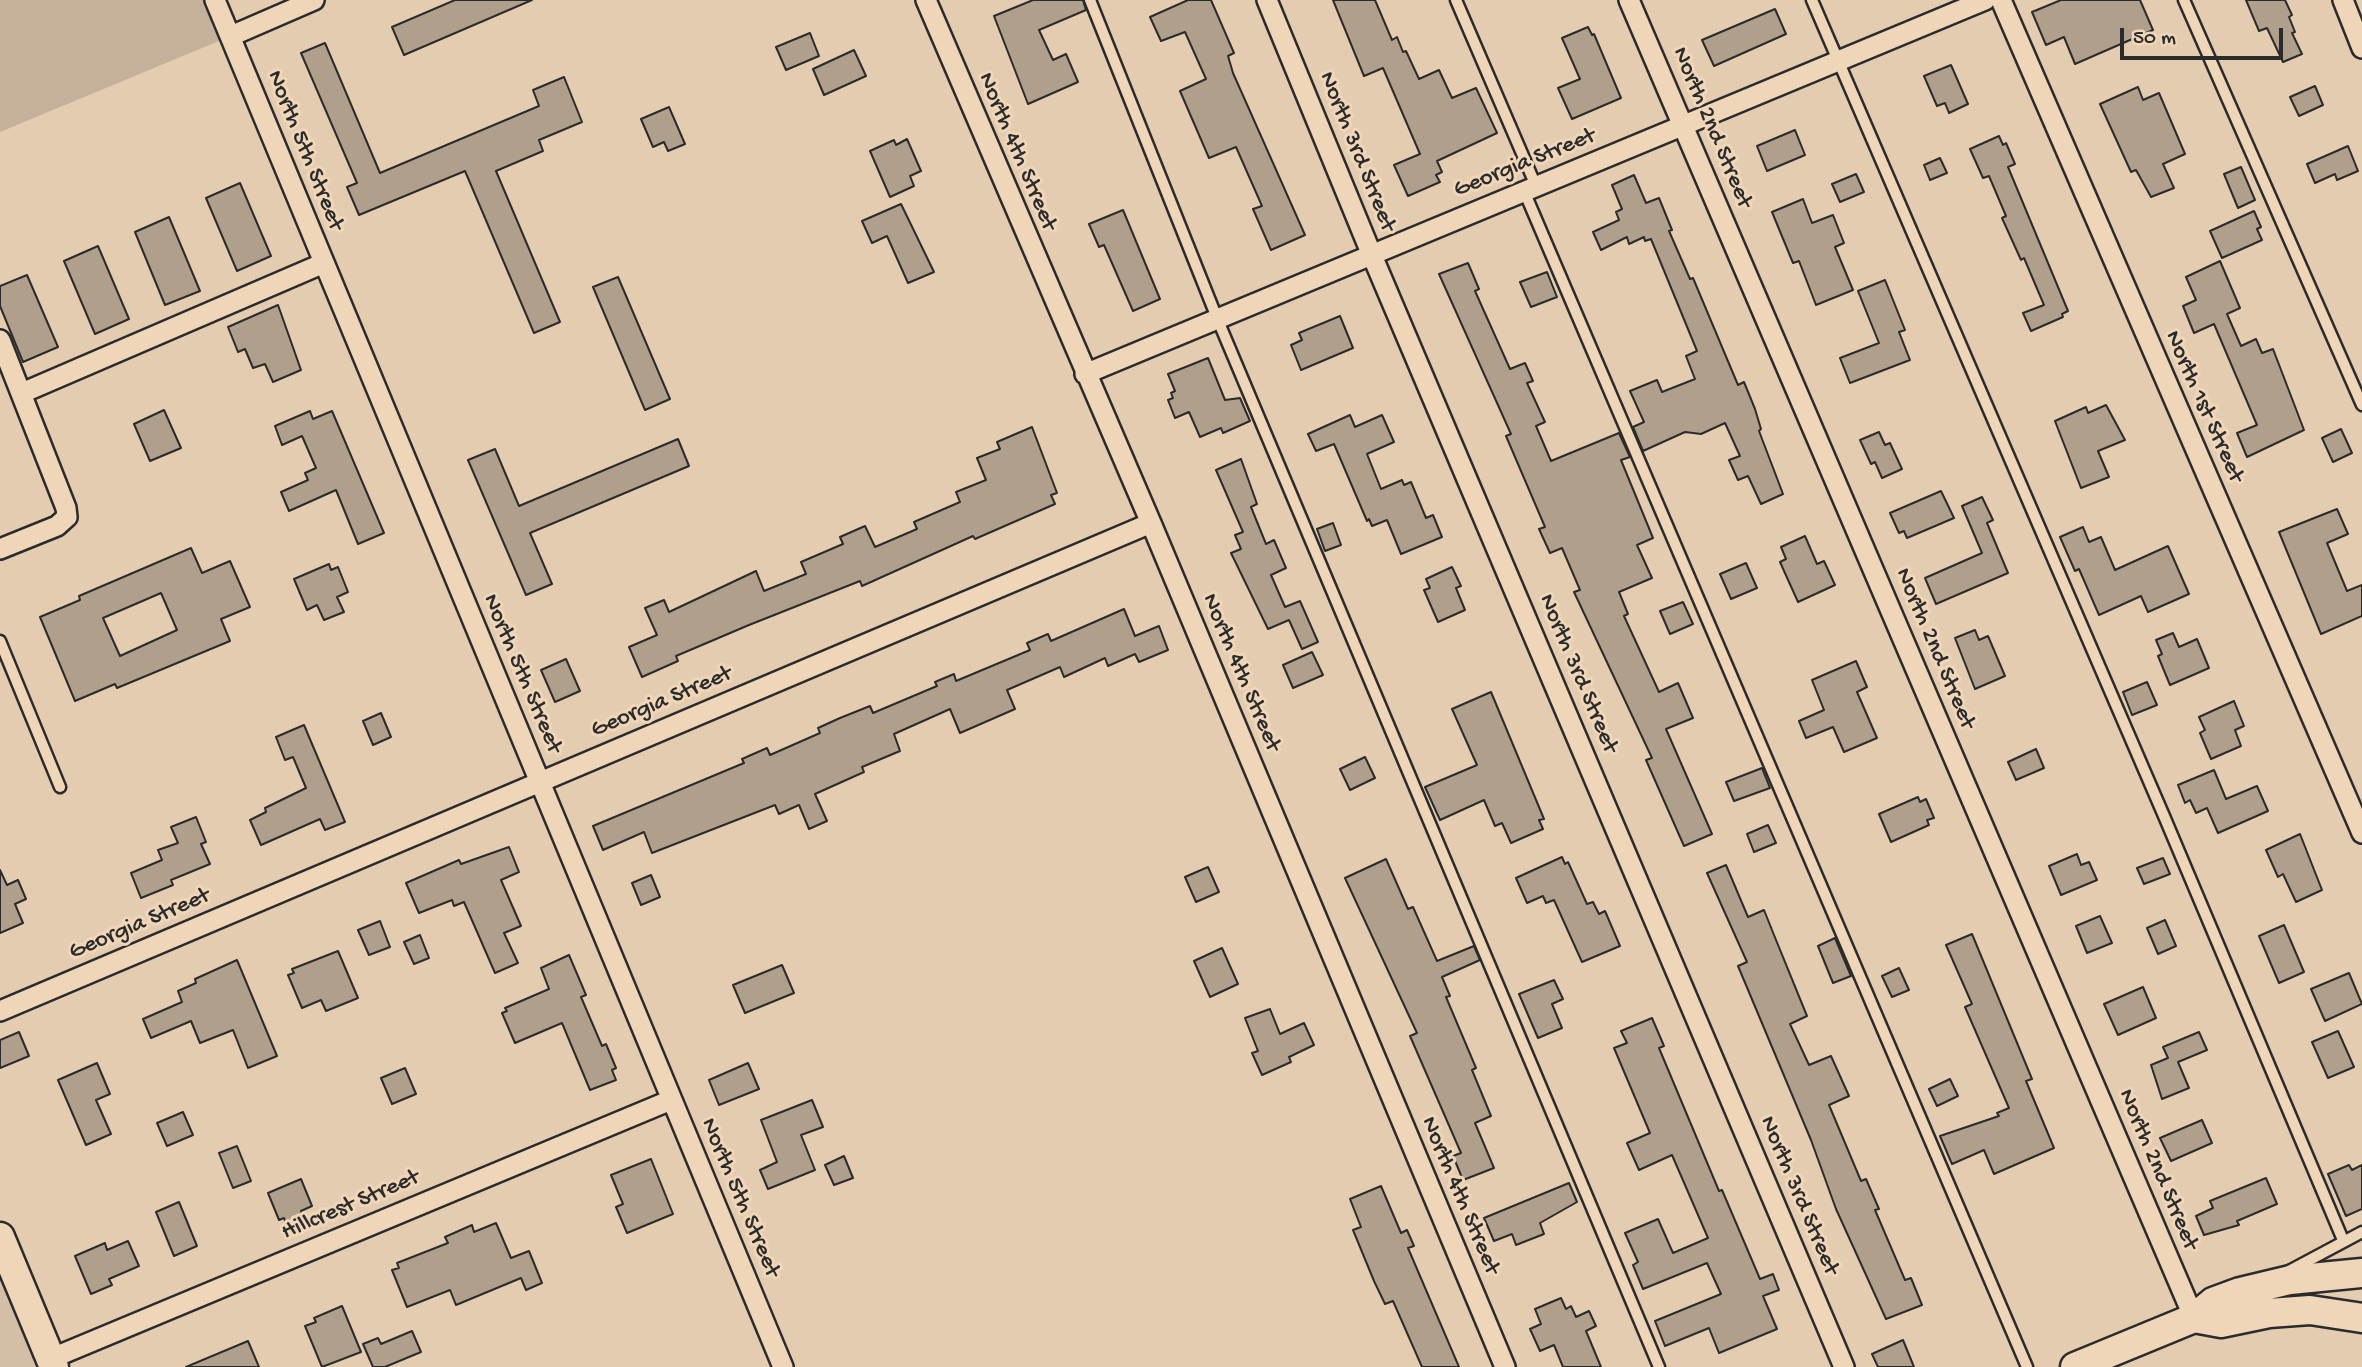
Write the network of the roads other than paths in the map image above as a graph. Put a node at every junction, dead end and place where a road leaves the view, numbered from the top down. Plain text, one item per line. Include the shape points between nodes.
1 (215, 0) edge
2 (314, 0) edge
3 (926, 0) edge
4 (1090, 0) edge
5 (1267, 0) edge
6 (1456, 0) edge
7 (1629, 0) edge
8 (1812, 0) edge
9 (1985, 0) edge
10 (2001, 0) edge
11 (2184, 0) edge
12 (2343, 0) edge
13 (231, 36) junction
14 (2362, 48) edge
15 (1838, 62) junction
16 (1684, 127) junction
17 (1530, 189) junction
18 (1371, 253) junction
19 (324, 263) junction
20 (1217, 318) junction
21 (0, 340) edge
22 (1085, 374) junction
23 (22, 393) junction
24 (2362, 405) edge
25 (1151, 523) junction
26 (0, 550) edge
27 (0, 641) edge
28 (539, 782) junction
29 (60, 787) dead end
30 (2362, 833) edge
31 (0, 1011) edge
32 (671, 1100) junction
33 (2362, 1232) edge
34 (0, 1237) edge
35 (2343, 1240) junction
36 (2362, 1273) edge
37 (2265, 1285) junction
38 (2194, 1318) junction
39 (2362, 1318) edge
40 (52, 1363) edge
41 (783, 1367) edge
42 (1505, 1367) edge
43 (1659, 1367) edge
44 (1844, 1367) edge
45 (2027, 1367) edge
46 (2075, 1367) edge

1 - 13 street, North 5th Street
2 - 13 street
3 - 22 street, North 4th Street
4 - 20 lane
5 - 18 street, North 3rd Street
6 - 17 lane
7 - 16 street, North 2nd Street
8 - 15 lane
9 - 15 street, Georgia Street
10 - 30 street, North 1st Street
11 - 24 lane
12 - 14 street
13 - 19 street, North 5th Street
15 - 16 street, Georgia Street
15 - 35 lane
16 - 17 street, Georgia Street
16 - 38 street, North 2nd Street
17 - 18 street, Georgia Street
17 - 45 lane
18 - 20 street, Georgia Street
18 - 44 street, North 3rd Street
19 - 23 street
19 - 28 street, North 5th Street
20 - 22 street, Georgia Street
20 - 43 lane
21 - 23 street
22 - 25 street, North 4th Street
23 - 26 street via 67,517 57,526
25 - 28 street, Georgia Street
25 - 42 street, North 4th Street
27 - 29 lane
28 - 31 street, Georgia Street
28 - 32 street, North 5th Street
32 - 40 street, Hillcrest Street
32 - 41 street, North 5th Street
33 - 35 lane
34 - 40 street
35 - 37 lane
36 - 37 street via 2317,1275
37 - 38 street via 2213,1302
38 - 39 street via 2221,1323 2310,1310
38 - 46 street

